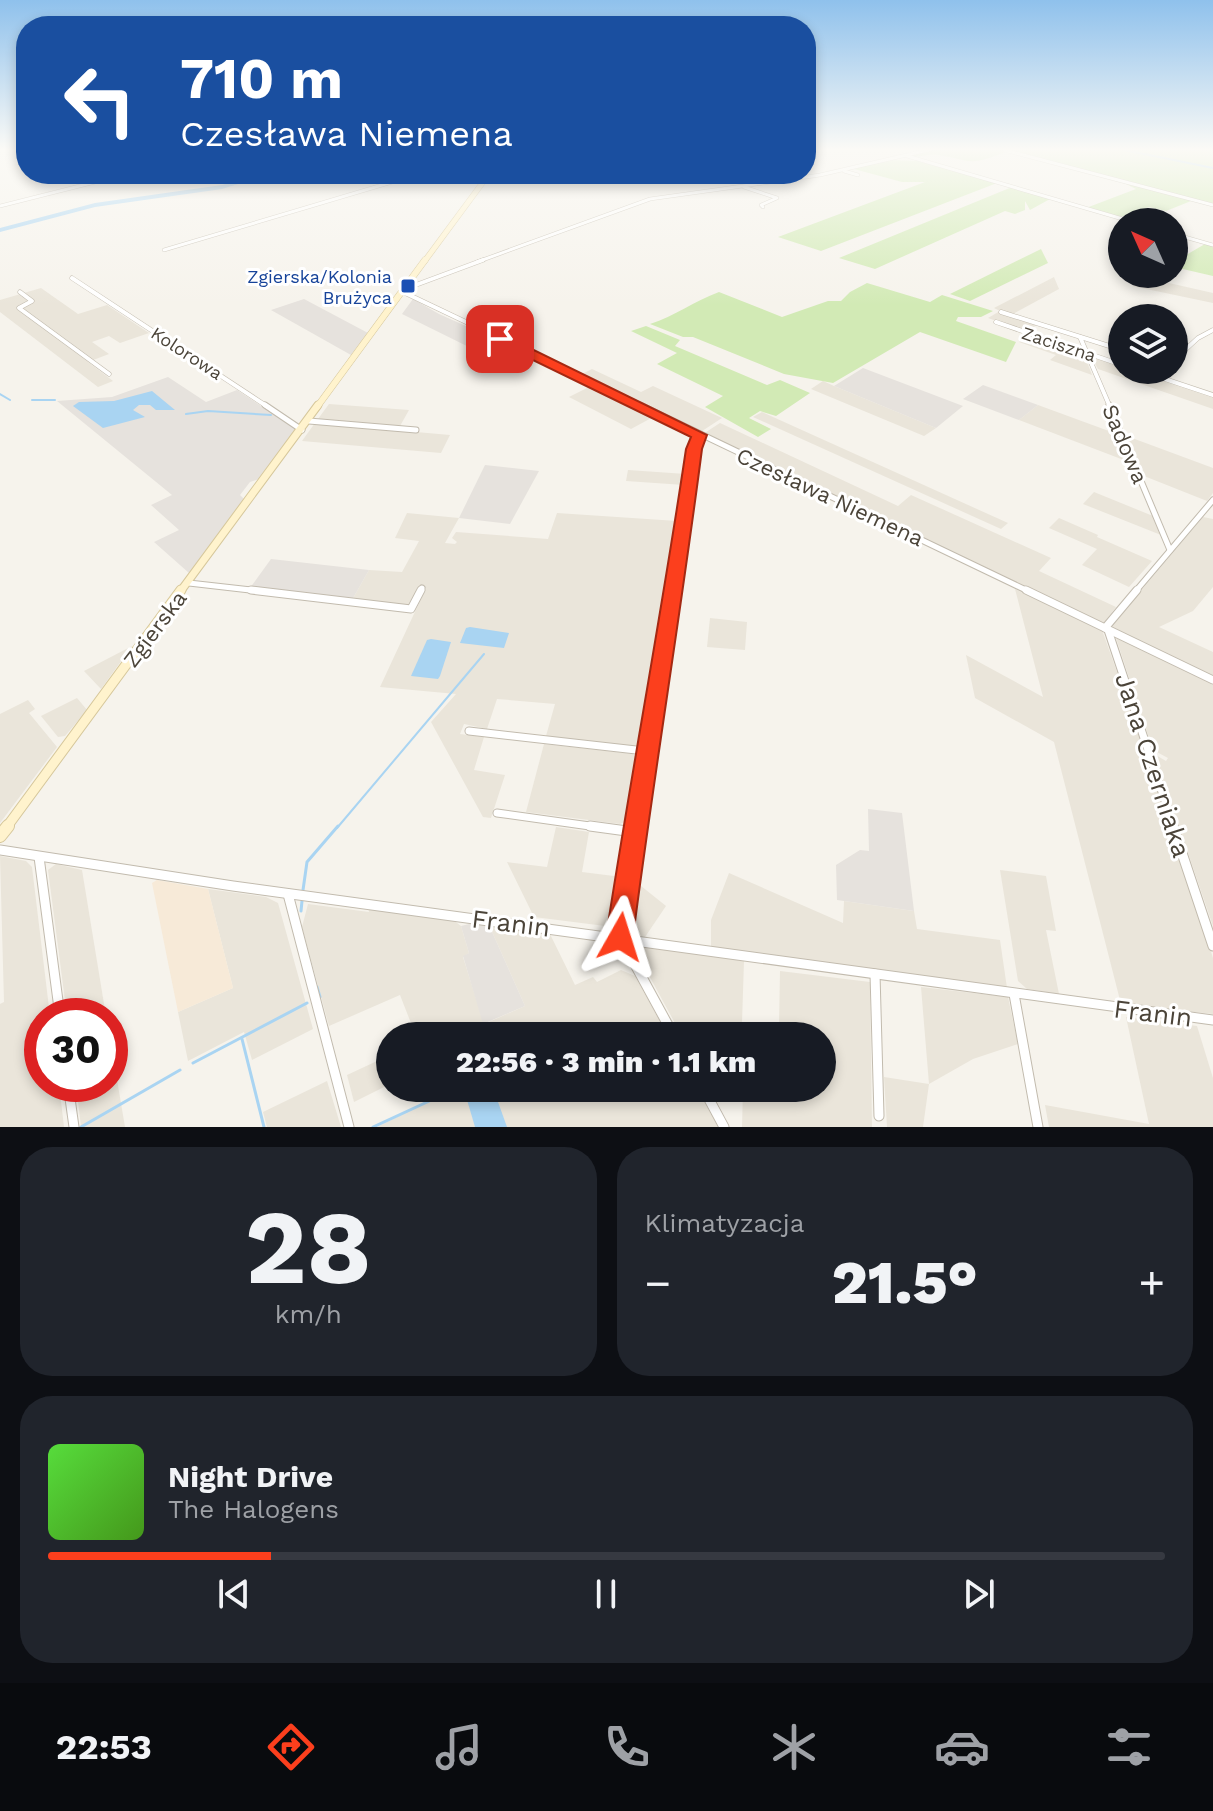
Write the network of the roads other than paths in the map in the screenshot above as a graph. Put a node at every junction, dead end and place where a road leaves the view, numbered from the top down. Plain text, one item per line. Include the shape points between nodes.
1 (21, 201) edge
2 (330, 201) edge
3 (470, 201) edge
4 (646, 201) edge
5 (771, 201) edge
6 (1058, 201) edge
7 (0, 206) edge
8 (763, 207) dead end
9 (1108, 215) edge
10 (1188, 238) edge
11 (1213, 245) edge
12 (164, 250) dead end
13 (72, 278) dead end
14 (404, 291) junction
15 (20, 292) dead end
16 (1001, 312) dead end
17 (996, 322) dead end
18 (1213, 330) edge
19 (1080, 337) junction
20 (1108, 346) edge
21 (1188, 347) edge
22 (1087, 353) junction
23 (1108, 360) edge
24 (109, 374) dead end
25 (1180, 384) edge
26 (1213, 395) edge
27 (309, 421) junction
28 (302, 430) junction
29 (416, 430) dead end
30 (699, 435) junction
31 (1213, 500) edge
32 (1201, 515) junction
33 (1213, 518) edge
34 (1170, 550) junction
35 (189, 583) junction
36 (422, 588) dead end
37 (1106, 629) junction
38 (1213, 680) edge
39 (469, 731) dead end
40 (645, 751) junction
41 (497, 813) dead end
42 (634, 832) junction
43 (0, 836) edge
44 (0, 850) edge
45 (39, 857) junction
46 (288, 894) junction
47 (620, 937) junction
48 (1213, 946) edge
49 (875, 974) junction
50 (1014, 994) junction
51 (58, 998) edge
52 (1213, 1020) edge
53 (666, 1022) edge
54 (71, 1102) edge
55 (711, 1102) edge
56 (879, 1116) dead end
57 (74, 1127) edge
58 (349, 1127) edge
59 (724, 1127) edge
60 (1038, 1127) edge

1 - 7 street
2 - 12 street
3 - 14 main road, Zgierska
4 - 14 street
5 - 8 street
6 - 9 street
10 - 11 street
13 - 28 street, Kolorowa
14 - 27 main road, Zgierska
14 - 30 street, Czesława Niemena
15 - 24 street via 32,301 19,308
16 - 19 street
17 - 22 street, Zaciszna
18 - 21 street
19 - 20 street
19 - 22 street, Sadowa
22 - 23 street, Zaciszna
22 - 34 street, Sadowa
25 - 26 street
27 - 28 main road, Zgierska
27 - 29 street
28 - 35 main road, Zgierska
30 - 37 street, Czesława Niemena
30 - 40 street
31 - 32 street
32 - 33 street
32 - 34 street
34 - 37 street
35 - 36 street via 411,609
35 - 43 main road, Zgierska
37 - 38 street, Czesława Niemena
37 - 48 street, Jana Czerniaka
39 - 40 street
40 - 42 street
41 - 42 street
42 - 47 street
44 - 45 street, Franin
45 - 46 street, Franin
45 - 51 street
46 - 47 street, Franin
46 - 58 street
47 - 49 street, Franin
47 - 53 street
49 - 50 street, Franin
49 - 56 street
50 - 52 street, Franin
50 - 60 street
54 - 57 street
55 - 59 street

